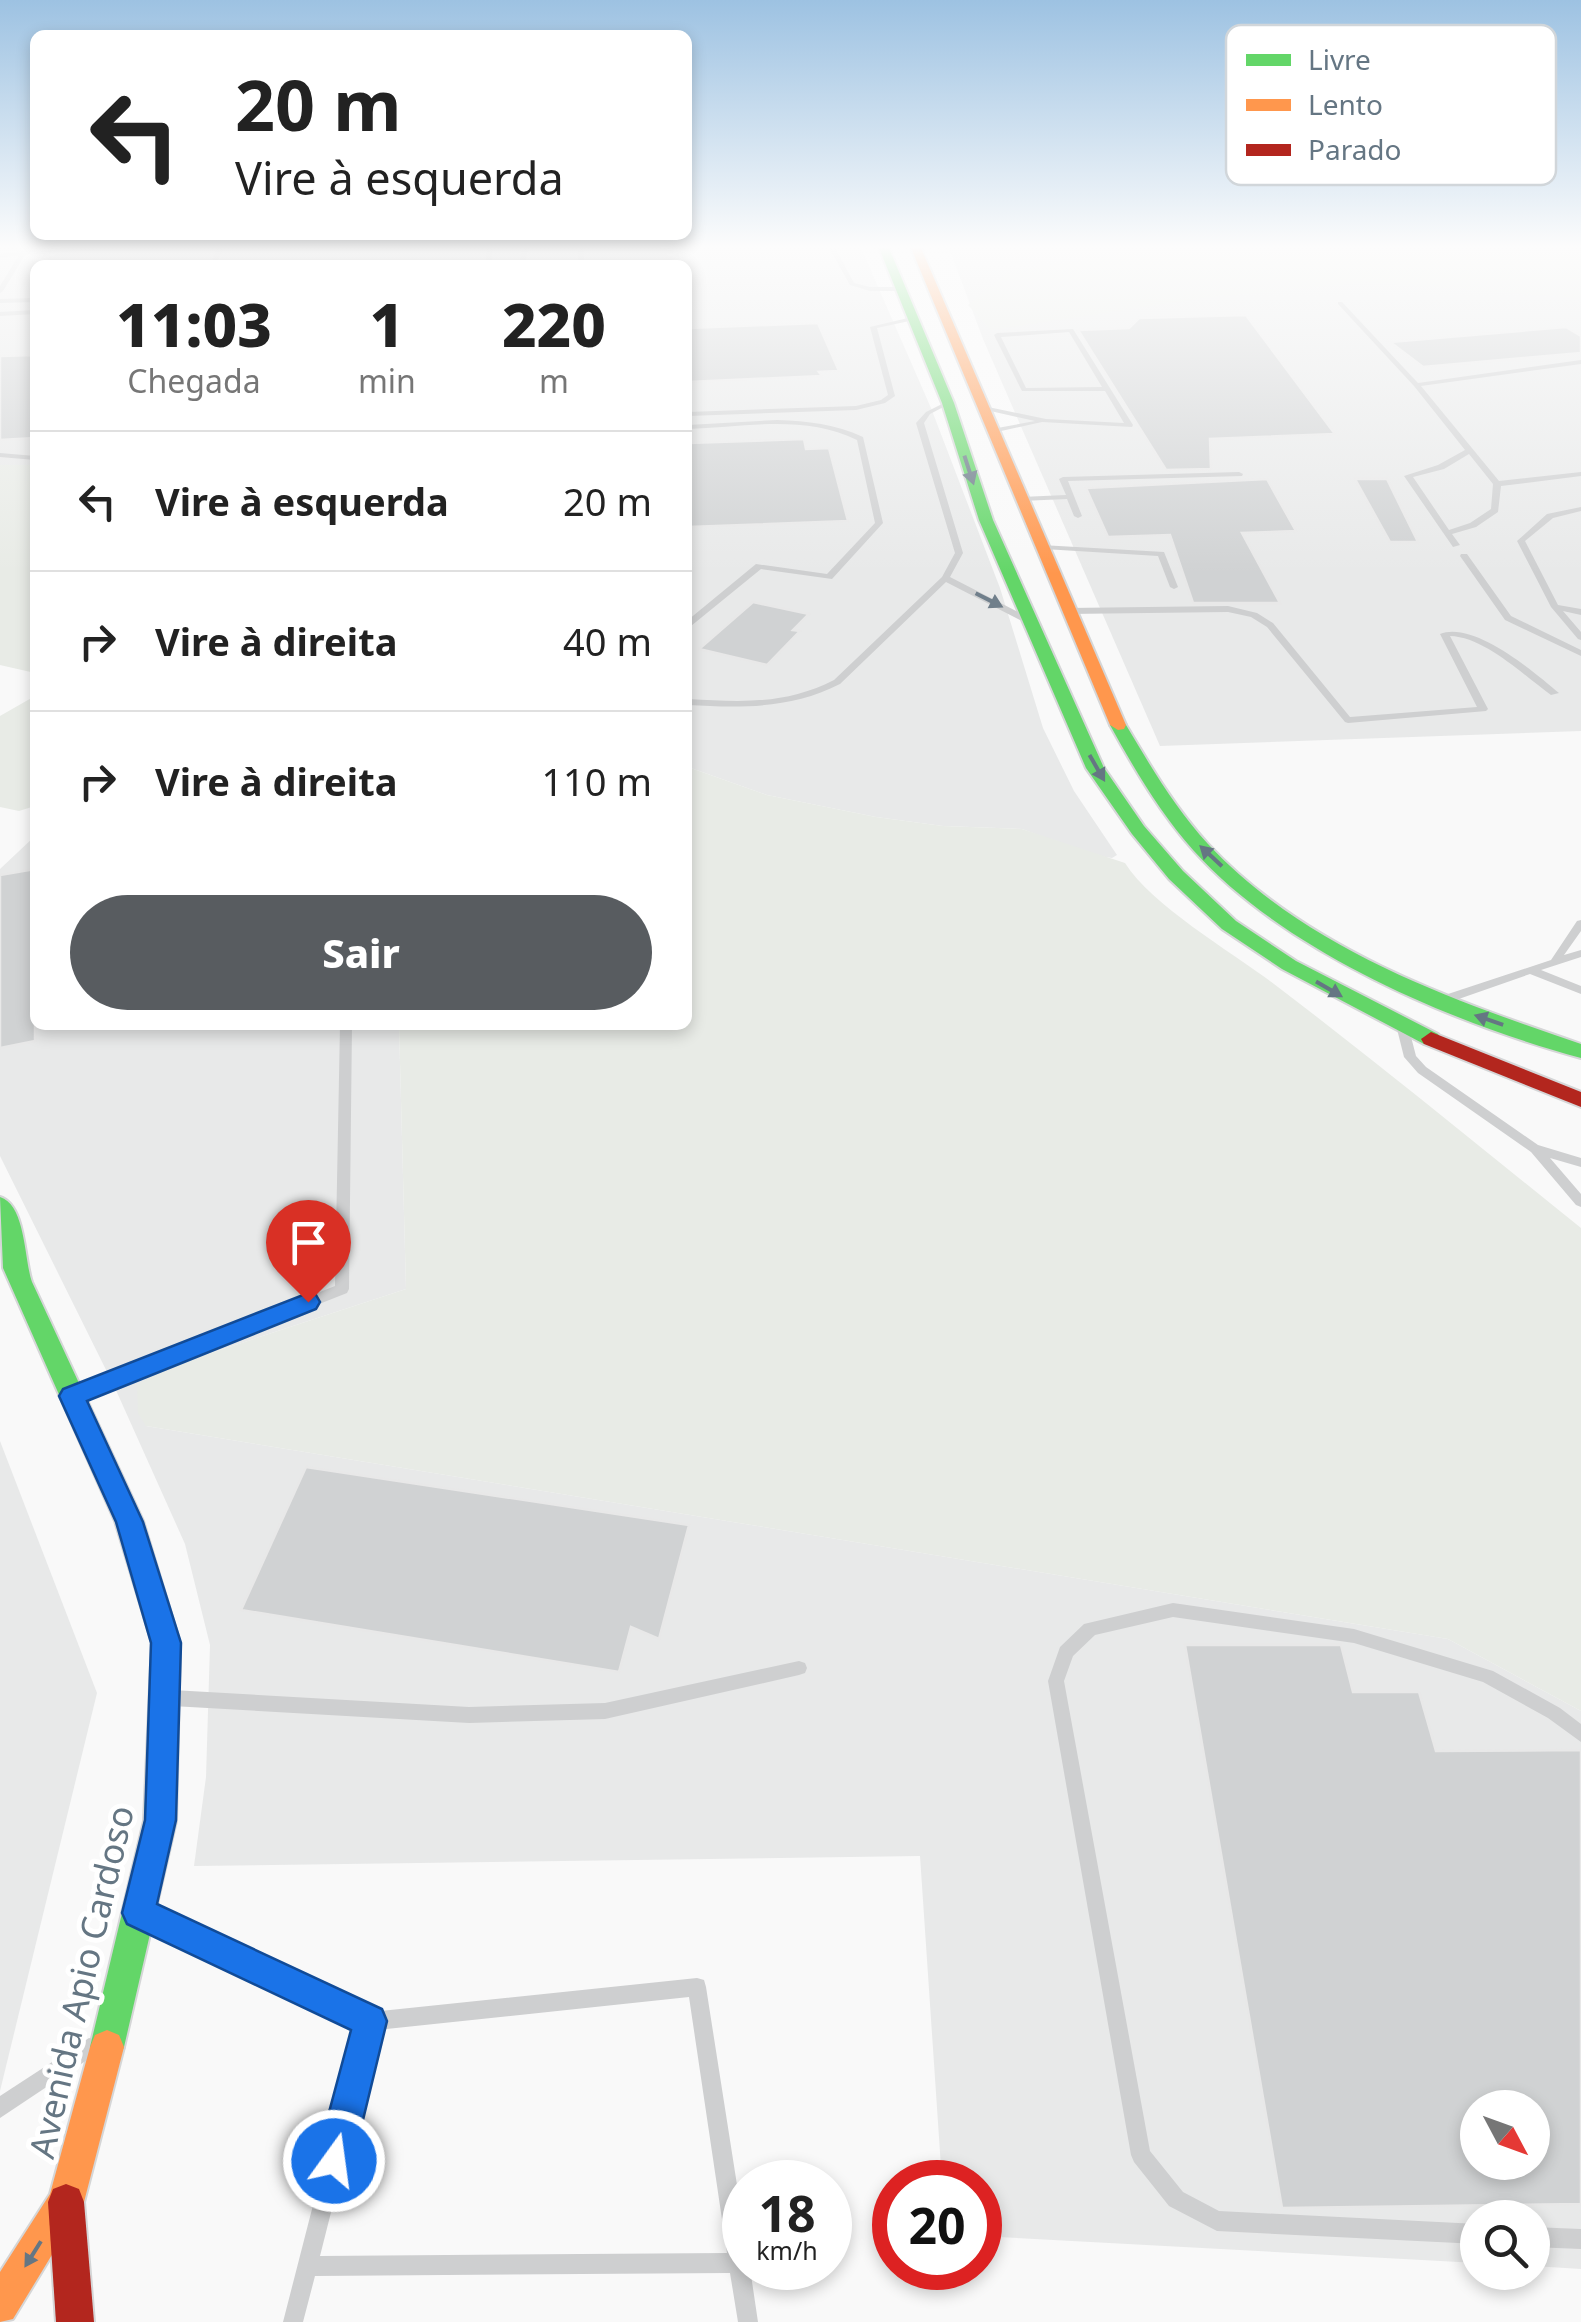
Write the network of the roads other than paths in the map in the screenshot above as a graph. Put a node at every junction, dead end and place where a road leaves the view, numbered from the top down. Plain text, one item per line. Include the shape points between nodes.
1 (882, 356) edge
2 (928, 356) edge
3 (964, 356) edge
4 (1007, 356) edge
5 (1086, 356) edge
6 (1389, 356) edge
7 (1581, 362) edge
8 (1416, 385) junction
9 (1105, 389) junction
10 (948, 404) junction
11 (692, 414) edge
12 (992, 420) junction
13 (1046, 421) junction
14 (692, 427) edge
15 (1469, 452) junction
16 (0, 455) edge
17 (30, 458) edge
18 (1240, 474) dead end
19 (1581, 474) edge
20 (1496, 484) junction
21 (1070, 497) junction
22 (1018, 499) junction
23 (1581, 509) edge
24 (1078, 516) dead end
25 (986, 520) junction
26 (1448, 533) junction
27 (1456, 545) dead end
28 (1042, 547) junction
29 (960, 553) junction
30 (1464, 556) dead end
31 (945, 578) junction
32 (1174, 586) dead end
33 (1555, 607) junction
34 (1067, 611) junction
35 (1581, 612) edge
36 (692, 621) edge
37 (1032, 623) junction
38 (1581, 637) edge
39 (1581, 653) edge
40 (1554, 693) dead end
41 (692, 702) edge
42 (1581, 923) edge
43 (1581, 953) edge
44 (1556, 958) junction
45 (1530, 970) junction
46 (1581, 990) edge
47 (1437, 1002) junction
48 (1402, 1027) junction
49 (346, 1030) edge
50 (1581, 1051) edge
51 (1581, 1100) edge
52 (1534, 1148) junction
53 (1581, 1163) edge
54 (1581, 1202) edge
55 (0, 1205) edge
56 (11, 1273) edge
57 (72, 1396) junction
58 (799, 1668) dead end
59 (165, 1698) junction
60 (1581, 1734) edge
61 (139, 1913) junction
62 (370, 2021) junction
63 (112, 2032) junction
64 (0, 2108) edge
65 (723, 2160) edge
66 (66, 2202) junction
67 (1460, 2233) edge
68 (1550, 2238) edge
69 (1581, 2239) edge
70 (722, 2263) edge
71 (308, 2266) junction
72 (743, 2290) edge
73 (0, 2306) edge
74 (76, 2322) edge
75 (293, 2322) edge
76 (748, 2322) edge

1 - 11 lane via 892,396 883,402
2 - 10 main road
3 - 12 main road
4 - 9 lane via 1024,390
5 - 9 lane
6 - 8 lane
7 - 8 lane
8 - 15 lane
9 - 13 lane via 1129,425
10 -> 25 main road
10 - 29 lane via 920,423
12 - 13 lane
12 - 13 lane
12 - 22 main road
14 - 36 lane via 812,424 851,433 860,439 879,523 828,577 760,566
15 - 20 lane
15 - 26 lane via 1408,476
16 - 17 lane
18 - 21 lane via 1063,478
19 - 20 lane
20 - 26 lane via 1495,510
21 - 22 lane
21 - 24 lane
22 - 28 main road
23 - 33 lane via 1550,516 1521,541
25 - 29 main road
25 - 37 main road
26 - 27 lane
28 - 32 lane via 1161,554
28 - 34 main road
29 - 31 lane
30 - 39 lane via 1508,618
31 -> 37 lane
31 - 41 lane via 820,692 778,704
33 - 35 lane
33 - 38 lane
34 - 40 lane via 1228,608 1254,615 1270,625 1348,720 1483,708 1444,634 1456,630
47 -> 34 main road via 1312,935 1246,889 1193,840 1146,780
37 -> 48 main road via 1095,768 1176,876 1229,925 1289,966
42 - 44 lane
43 - 44 lane
44 - 45 lane
45 - 46 lane
45 - 47 lane
50 -> 47 main road
48 - 51 main road
48 - 52 lane via 1410,1057 1422,1070
49 - 57 lane via 342,1289
52 - 53 lane
52 - 54 lane
55 - 56 main road, Avenida Apio Cardoso via 16,1244
56 - 57 main road, Avenida Apio Cardoso
57 - 59 main road, Avenida Apio Cardoso via 130,1522 166,1643
58 - 59 lane via 606,1711 469,1715
59 - 61 main road, Avenida Apio Cardoso via 160,1820
60 - 67 lane via 1487,1676 1354,1636 1174,1610 1090,1629 1066,1652 1056,1681 1141,2155 1176,2199 1217,2221
61 - 62 lane
61 - 63 main road, Avenida Apio Cardoso
62 - 65 lane via 697,1987
62 - 71 lane
63 - 64 lane
63 - 66 main road, Avenida Apio Cardoso
66 -> 73 main road, Avenida Apio Cardoso
66 - 74 main road, Avenida Apio Cardoso
68 - 69 lane
70 - 71 lane
71 - 75 lane
72 - 76 lane

